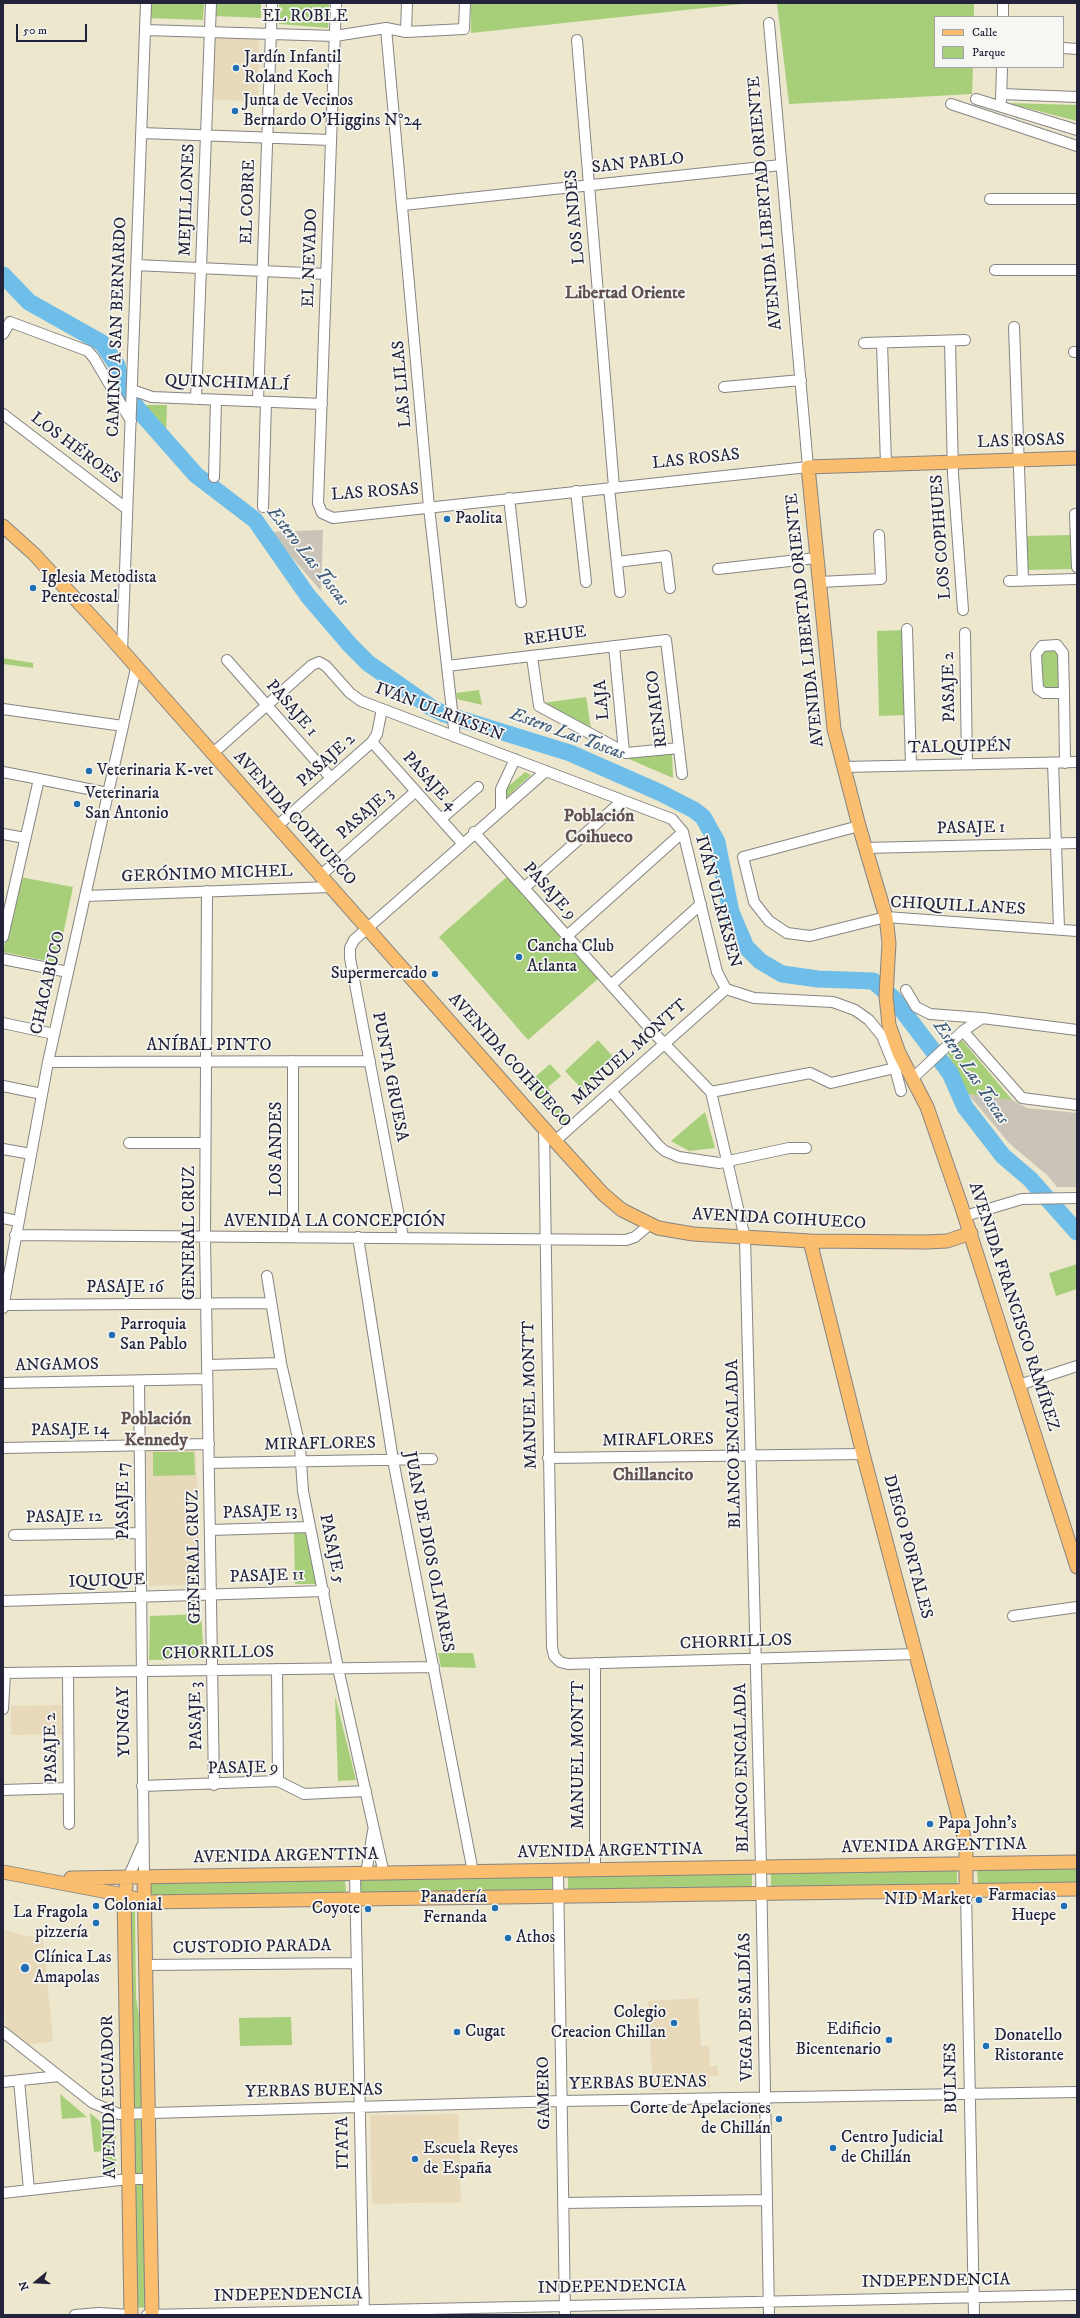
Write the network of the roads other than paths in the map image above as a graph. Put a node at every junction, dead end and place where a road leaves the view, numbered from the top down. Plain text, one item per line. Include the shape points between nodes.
1 (146, 3) edge
2 (211, 3) edge
3 (272, 3) edge
4 (336, 3) edge
5 (407, 3) edge
6 (465, 3) edge
7 (1003, 3) edge
8 (1003, 16) edge
9 (769, 23) dead end
10 (386, 28) junction
11 (145, 30) junction
12 (210, 32) junction
13 (406, 32) junction
14 (271, 34) junction
15 (335, 36) junction
16 (577, 40) dead end
17 (1064, 48) edge
18 (1077, 49) edge
19 (1002, 68) edge
20 (1002, 94) junction
21 (1077, 97) edge
22 (976, 99) dead end
23 (952, 104) dead end
24 (999, 107) junction
25 (996, 120) junction
26 (1077, 130) edge
27 (141, 133) junction
28 (206, 136) junction
29 (267, 138) junction
30 (331, 140) junction
31 (1077, 146) edge
32 (780, 165) junction
33 (589, 185) junction
34 (990, 199) dead end
35 (1077, 199) edge
36 (403, 205) junction
37 (136, 265) junction
38 (201, 268) junction
39 (996, 270) dead end
40 (1077, 270) edge
41 (262, 271) junction
42 (326, 274) junction
43 (1014, 327) dead end
44 (3, 334) edge
45 (965, 340) dead end
46 (950, 341) junction
47 (864, 343) dead end
48 (882, 343) junction
49 (800, 380) junction
50 (724, 387) dead end
51 (132, 394) junction
52 (196, 399) junction
53 (216, 400) junction
54 (262, 401) junction
55 (322, 404) junction
56 (3, 414) edge
57 (131, 417) junction
58 (1077, 458) edge
59 (1019, 460) junction
60 (953, 462) junction
61 (886, 464) junction
62 (808, 467) junction
63 (214, 477) dead end
64 (612, 487) junction
65 (576, 491) junction
66 (509, 498) junction
67 (263, 507) dead end
68 (430, 507) junction
69 (127, 509) junction
70 (322, 513) joint
71 (1075, 514) dead end
72 (3, 526) edge
73 (879, 536) dead end
74 (816, 558) junction
75 (617, 562) junction
76 (1077, 567) edge
77 (718, 569) dead end
78 (1077, 579) edge
79 (1009, 581) dead end
80 (1023, 581) junction
81 (586, 582) dead end
82 (819, 582) junction
83 (670, 588) dead end
84 (620, 592) dead end
85 (521, 602) dead end
86 (963, 610) dead end
87 (907, 629) dead end
88 (965, 633) dead end
89 (666, 640) joint
90 (614, 646) junction
91 (122, 652) junction
92 (532, 657) junction
93 (227, 660) dead end
94 (447, 666) junction
95 (136, 668) junction
96 (1064, 693) junction
97 (267, 705) junction
98 (3, 709) edge
99 (382, 709) junction
100 (123, 726) junction
101 (455, 736) junction
102 (372, 742) junction
103 (679, 748) junction
104 (624, 752) junction
105 (212, 754) junction
106 (515, 759) junction
107 (1065, 762) junction
108 (1077, 762) edge
109 (1053, 763) junction
110 (967, 764) junction
111 (911, 765) junction
112 (843, 767) junction
113 (546, 771) junction
114 (3, 772) edge
115 (682, 774) dead end
116 (331, 778) junction
117 (39, 779) junction
118 (478, 787) dead end
119 (416, 791) junction
120 (108, 793) junction
121 (622, 801) junction
122 (501, 808) junction
123 (441, 819) junction
124 (859, 826) junction
125 (276, 827) junction
126 (474, 832) junction
127 (683, 832) junction
128 (3, 834) edge
129 (25, 838) junction
130 (1077, 842) edge
131 (462, 843) junction
132 (1056, 843) junction
133 (865, 848) junction
134 (320, 876) junction
135 (330, 887) junction
136 (524, 888) junction
137 (207, 891) junction
138 (85, 896) junction
139 (7, 899) edge
140 (701, 904) junction
141 (886, 917) junction
142 (1059, 928) junction
143 (367, 929) junction
144 (1077, 931) edge
145 (567, 936) junction
146 (3, 937) edge
147 (3, 959) edge
148 (68, 972) junction
149 (611, 985) junction
150 (726, 989) junction
151 (906, 990) dead end
152 (982, 1018) junction
153 (3, 1023) edge
154 (1077, 1030) edge
155 (963, 1032) junction
156 (54, 1034) junction
157 (665, 1043) junction
158 (294, 1061) junction
159 (370, 1061) junction
160 (48, 1062) junction
161 (206, 1062) junction
162 (900, 1065) junction
163 (914, 1078) junction
164 (3, 1086) edge
165 (901, 1090) dead end
166 (611, 1091) junction
167 (711, 1092) junction
168 (42, 1094) junction
169 (1077, 1105) edge
170 (544, 1128) junction
171 (555, 1141) junction
172 (129, 1143) dead end
173 (205, 1143) junction
174 (806, 1148) dead end
175 (3, 1149) edge
176 (31, 1154) junction
177 (727, 1163) junction
178 (1077, 1198) edge
179 (965, 1216) junction
180 (3, 1218) edge
181 (18, 1221) junction
182 (649, 1225) junction
183 (971, 1233) junction
184 (16, 1235) junction
185 (205, 1237) junction
186 (293, 1237) junction
187 (358, 1237) junction
188 (403, 1237) junction
189 (746, 1238) junction
190 (545, 1240) junction
191 (810, 1240) junction
192 (267, 1276) dead end
193 (270, 1303) junction
194 (206, 1304) junction
195 (4, 1305) edge
196 (3, 1308) edge
197 (281, 1363) junction
198 (207, 1365) junction
199 (1077, 1366) edge
200 (207, 1379) junction
201 (139, 1381) junction
202 (3, 1383) edge
203 (1019, 1385) junction
204 (209, 1444) junction
205 (140, 1446) junction
206 (3, 1448) edge
207 (864, 1454) junction
208 (751, 1455) junction
209 (548, 1458) junction
210 (432, 1459) dead end
211 (393, 1460) junction
212 (209, 1463) junction
213 (302, 1463) junction
214 (310, 1527) junction
215 (210, 1530) junction
216 (140, 1533) junction
217 (14, 1535) dead end
218 (1077, 1567) edge
219 (324, 1591) junction
220 (211, 1595) junction
221 (140, 1597) junction
222 (3, 1601) edge
223 (1077, 1608) edge
224 (1013, 1616) dead end
225 (917, 1654) junction
226 (557, 1659) joint
227 (756, 1659) junction
228 (595, 1664) junction
229 (434, 1667) junction
230 (338, 1668) junction
231 (277, 1669) junction
232 (212, 1670) junction
233 (141, 1671) junction
234 (68, 1672) junction
235 (4, 1673) edge
236 (3, 1709) edge
237 (278, 1781) junction
238 (214, 1785) junction
239 (142, 1786) junction
240 (69, 1788) junction
241 (3, 1790) edge
242 (366, 1791) junction
243 (69, 1824) dead end
244 (373, 1827) junction
245 (142, 1846) junction
246 (1077, 1862) edge
247 (966, 1864) junction
248 (761, 1867) junction
249 (595, 1870) junction
250 (558, 1871) junction
251 (3, 1872) edge
252 (473, 1872) junction
253 (361, 1874) junction
254 (384, 1874) junction
255 (41, 1877) junction
256 (128, 1878) junction
257 (144, 1878) junction
258 (1077, 1889) edge
259 (966, 1891) junction
260 (761, 1893) junction
261 (124, 1895) junction
262 (558, 1896) junction
263 (356, 1899) junction
264 (145, 1902) junction
265 (357, 1963) junction
266 (146, 1965) junction
267 (3, 2032) edge
268 (59, 2076) junction
269 (19, 2080) junction
270 (3, 2082) edge
271 (1077, 2092) edge
272 (970, 2094) junction
273 (765, 2098) junction
274 (562, 2102) junction
275 (360, 2107) junction
276 (149, 2112) junction
277 (127, 2113) junction
278 (129, 2179) junction
279 (150, 2179) junction
280 (29, 2190) junction
281 (3, 2193) edge
282 (767, 2200) junction
283 (563, 2203) junction
284 (1077, 2295) edge
285 (974, 2297) junction
286 (769, 2301) junction
287 (565, 2310) edge
288 (364, 2312) edge
289 (275, 2314) edge
290 (75, 2315) edge
291 (130, 2315) edge
292 (147, 2315) edge
293 (152, 2315) edge
294 (769, 2315) edge
295 (974, 2315) edge

1 - 11 street, CAMINO A SAN BERNARDO
2 - 12 street, MEJILLONES
3 - 14 street, EL COBRE
4 - 15 street, EL NEVADO
5 - 13 street
6 - 13 street, EL ROBLE via 464,29
7 - 8 street
9 - 32 street, AVENIDA LIBERTAD ORIENTE
10 - 13 street, EL ROBLE
10 - 15 street, EL ROBLE
10 - 36 street, LAS LILAS
11 - 12 street, EL ROBLE
11 - 27 street, CAMINO A SAN BERNARDO
12 - 14 street, EL ROBLE
12 - 28 street, MEJILLONES
14 - 15 street, EL ROBLE
14 - 29 street, EL COBRE
15 - 30 street, EL NEVADO
16 - 33 street, LOS ANDES
17 - 18 street
19 - 20 street
20 - 21 street
20 - 24 street
22 - 24 street
23 - 25 street
24 - 25 street
24 - 26 street
25 - 31 street
27 - 28 street
27 - 37 street, CAMINO A SAN BERNARDO
28 - 29 street
28 - 38 street, MEJILLONES
29 - 30 street
29 - 41 street, EL COBRE
30 - 42 street, EL NEVADO
32 - 33 street, SAN PABLO
32 - 49 street, AVENIDA LIBERTAD ORIENTE
33 - 36 street, SAN PABLO
33 - 64 street, LOS ANDES
34 - 35 street
36 - 68 street, LAS LILAS
37 - 38 street
37 - 51 street, CAMINO A SAN BERNARDO
38 - 41 street
38 - 52 street, MEJILLONES
39 - 40 street
41 - 42 street
41 - 54 street, EL COBRE
42 - 55 street, EL NEVADO
43 - 59 street
44 - 57 street via 10,322 88,351
45 - 46 street
46 - 48 street
46 - 60 street, LOS COPIHUES
47 - 48 street
48 - 61 street
49 - 50 street
49 - 62 street, AVENIDA LIBERTAD ORIENTE
51 - 52 street, QUINCHIMALÍ
51 - 57 street, CAMINO A SAN BERNARDO
52 - 53 street, QUINCHIMALÍ
53 - 54 street, QUINCHIMALÍ
53 - 63 street
54 - 55 street, QUINCHIMALÍ
54 - 67 street, EL COBRE
55 - 70 street, EL NEVADO via 318,502
56 - 69 street, LOS HÉROES
57 - 69 street, CAMINO A SAN BERNARDO
58 - 59 main road, LAS ROSAS
59 - 60 main road, LAS ROSAS
59 - 80 street
60 - 61 main road, LAS ROSAS
60 - 86 street, LOS COPIHUES
61 - 62 main road, LAS ROSAS
62 - 64 street, LAS ROSAS
62 - 74 main road, AVENIDA LIBERTAD ORIENTE
64 - 65 street, LAS ROSAS
64 - 75 street, LOS ANDES
65 - 66 street, LAS ROSAS
65 - 81 street
66 - 68 street, LAS ROSAS
66 - 85 street
68 - 70 street, LAS ROSAS via 334,518
68 - 94 street, LAS LILAS
69 - 91 street, CAMINO A SAN BERNARDO
71 - 76 street
72 - 91 main road, AVENIDA COIHUECO via 34,554
73 - 82 street via 881,578
74 - 77 street
74 - 82 main road, AVENIDA LIBERTAD ORIENTE
75 - 83 street via 666,556
75 - 84 street, LOS ANDES
78 - 80 street
79 - 80 street
82 - 112 main road, AVENIDA LIBERTAD ORIENTE via 831,709
87 - 111 street
88 - 110 street, PASAJE 2
89 - 90 street, REHUE
89 - 103 street, RENAICO
90 - 92 street, REHUE via 543,653
90 - 104 street, LAJA
91 - 95 main road, AVENIDA COIHUECO
92 - 94 street, REHUE
92 - 104 street via 539,706
93 - 97 street, PASAJE 1
94 - 101 street, LAS LILAS
95 - 100 street, CHACABUCO
95 - 105 main road, AVENIDA COIHUECO
96 - 96 street via 1044,693 1038,689 1036,654 1042,646 1054,645 1062,651
96 - 107 street
97 - 99 street, IVÁN ULRIKSEN via 312,665 319,662 326,666 355,697
97 - 105 street
97 - 116 street, PASAJE 1
98 - 100 street
99 - 101 street, IVÁN ULRIKSEN
99 - 102 street, PASAJE 2 via 377,734
100 - 120 street, CHACABUCO
101 - 106 street, IVÁN ULRIKSEN
102 - 116 street, PASAJE 2
102 - 119 street, PASAJE 4
103 - 104 street
103 - 115 street, RENAICO
105 - 125 main road, AVENIDA COIHUECO
106 - 113 street, IVÁN ULRIKSEN
106 - 122 street via 501,789
107 - 108 street, TALQUIPÉN
107 - 109 street, TALQUIPÉN
109 - 110 street, TALQUIPÉN
109 - 132 street
110 - 111 street, TALQUIPÉN
111 - 112 street, TALQUIPÉN
112 - 124 main road, AVENIDA LIBERTAD ORIENTE
113 - 121 street, IVÁN ULRIKSEN
113 - 122 street, PUNTA GRUESA
114 - 117 street
116 - 125 street, PASAJE 2
117 - 120 street
117 - 129 street
118 - 123 street
119 - 123 street, PASAJE 4
119 - 134 street, PASAJE 3
120 - 138 street, CHACABUCO
121 - 127 street, IVÁN ULRIKSEN via 672,819
121 - 136 street
122 - 126 street, PUNTA GRUESA
123 - 131 street, PASAJE 4
124 - 133 main road, AVENIDA LIBERTAD ORIENTE
124 - 141 street, CHIQUILLANES via 743,857 754,902 768,921 787,933 810,936
125 - 134 main road, AVENIDA COIHUECO
126 - 131 street, PUNTA GRUESA
126 - 136 street, PASAJE 9
127 - 140 street, IVÁN ULRIKSEN
127 - 145 street
128 - 129 street
129 - 139 street
130 - 132 street, PASAJE 1
131 - 143 street, PUNTA GRUESA
132 - 133 street, PASAJE 1
132 - 142 street
133 - 141 main road, AVENIDA LIBERTAD ORIENTE
134 - 135 main road, AVENIDA COIHUECO
135 - 137 street, GERÓNIMO MICHEL
135 - 143 main road, AVENIDA COIHUECO
136 - 145 street, PASAJE 9
137 - 138 street, GERÓNIMO MICHEL
137 - 161 street, GENERAL CRUZ
138 - 148 street, CHACABUCO
139 - 146 street
140 - 149 street
140 - 150 street, IVÁN ULRIKSEN via 717,972
141 - 142 street, CHIQUILLANES
141 - 162 main road, AVENIDA LIBERTAD ORIENTE via 889,943 886,996 889,1025
142 - 144 street, CHIQUILLANES
143 - 159 street, PUNTA GRUESA via 354,940 350,953
143 - 170 main road, AVENIDA COIHUECO
145 - 149 street, PASAJE 9
147 - 148 street
148 - 156 street, CHACABUCO
149 - 157 street, PASAJE 9
150 - 157 street, MANUEL MONTT
150 - 162 street, IVÁN ULRIKSEN via 754,998 832,1002 848,1007 862,1014 876,1028
151 - 152 street via 913,1003 925,1012
152 - 154 street
152 - 155 street
153 - 156 street
155 - 163 street
155 - 169 street via 1022,1098
156 - 160 street, CHACABUCO
157 - 166 street, MANUEL MONTT
157 - 167 street
158 - 159 street, ANÍBAL PINTO
158 - 161 street, ANÍBAL PINTO
158 - 186 street, LOS ANDES
159 - 188 street, PUNTA GRUESA
160 - 161 street, ANÍBAL PINTO
160 - 168 street, CHACABUCO
161 - 173 street, GENERAL CRUZ
162 - 163 main road, AVENIDA FRANCISCO RAMÍREZ
162 - 165 street, IVÁN ULRIKSEN
162 - 167 street via 831,1083 810,1073
163 - 179 main road, AVENIDA FRANCISCO RAMÍREZ via 927,1107
164 - 168 street
166 - 171 street, MANUEL MONTT
166 - 177 street via 665,1151 690,1160
167 - 177 street, BLANCO ENCALADA
168 - 176 street, CHACABUCO
170 - 171 main road, AVENIDA COIHUECO
170 - 190 street, MANUEL MONTT
171 - 182 main road, AVENIDA COIHUECO via 612,1202
172 - 173 street
173 - 185 street, GENERAL CRUZ
174 - 177 street via 783,1150
175 - 176 street
176 - 181 street, CHACABUCO
177 - 189 street, BLANCO ENCALADA
178 - 179 street via 1022,1199
179 - 183 main road, AVENIDA FRANCISCO RAMÍREZ
180 - 181 street
181 - 184 street, CHACABUCO
182 - 189 main road, AVENIDA COIHUECO via 681,1233
182 - 190 street, AVENIDA LA CONCEPCIÓN via 635,1237 626,1240
183 - 191 main road, AVENIDA COIHUECO via 937,1242
183 - 203 main road, AVENIDA FRANCISCO RAMÍREZ
184 - 185 street, AVENIDA LA CONCEPCIÓN
184 - 195 street, CHACABUCO
185 - 186 street, AVENIDA LA CONCEPCIÓN
185 - 194 street, GENERAL CRUZ
186 - 187 street, AVENIDA LA CONCEPCIÓN
187 - 188 street, AVENIDA LA CONCEPCIÓN
187 - 211 street, JUAN DE DIOS OLIVARES
188 - 190 street, AVENIDA LA CONCEPCIÓN
189 - 191 main road, AVENIDA COIHUECO
189 - 208 street, BLANCO ENCALADA
190 - 209 street, MANUEL MONTT
191 - 207 main road, DIEGO PORTALES
192 - 193 street, PASAJE 5
193 - 194 street, PASAJE 16
193 - 197 street, PASAJE 5
194 - 195 street, PASAJE 16
194 - 198 street, GENERAL CRUZ
195 - 196 street, CHACABUCO
197 - 198 street
197 - 213 street, PASAJE 5
198 - 200 street, GENERAL CRUZ
199 - 203 street
200 - 201 street, ANGAMOS
200 - 204 street, GENERAL CRUZ
201 - 202 street, ANGAMOS
201 - 205 street, PASAJE 17
203 - 218 main road, AVENIDA FRANCISCO RAMÍREZ
204 - 205 street, PASAJE 14
204 - 212 street, GENERAL CRUZ
205 - 206 street, PASAJE 14
205 - 216 street, PASAJE 17
207 - 208 street, MIRAFLORES
207 - 225 main road, DIEGO PORTALES
208 - 209 street, MIRAFLORES
208 - 227 street, BLANCO ENCALADA
209 - 226 street, MANUEL MONTT via 552,1648
210 - 211 street, MIRAFLORES
211 - 213 street, MIRAFLORES
211 - 229 street, JUAN DE DIOS OLIVARES
212 - 213 street, MIRAFLORES
212 - 215 street, GENERAL CRUZ
213 - 214 street, PASAJE 5 via 303,1491
214 - 215 street, PASAJE 13
214 - 219 street, PASAJE 5
215 - 220 street, GENERAL CRUZ
216 - 217 street, PASAJE 12
216 - 221 street, PASAJE 17
219 - 220 street, PASAJE 11
219 - 230 street, PASAJE 5
220 - 221 street, IQUIQUE
220 - 232 street, GENERAL CRUZ
221 - 222 street, IQUIQUE
221 - 233 street, YUNGAY
223 - 224 street
225 - 227 street, CHORRILLOS
225 - 247 main road, DIEGO PORTALES via 963,1833
226 - 228 street, CHORRILLOS via 568,1664
227 - 228 street, CHORRILLOS
227 - 248 street, BLANCO ENCALADA
228 - 249 street, MANUEL MONTT
229 - 230 street, CHORRILLOS
229 - 252 street, JUAN DE DIOS OLIVARES
230 - 231 street, CHORRILLOS
230 - 242 street, PASAJE 5
231 - 232 street, CHORRILLOS
231 - 237 street
232 - 233 street, CHORRILLOS
232 - 238 street, PASAJE 3
233 - 234 street, CHORRILLOS
233 - 239 street, YUNGAY
234 - 235 street, CHORRILLOS
234 - 240 street, PASAJE 2
235 - 236 street
237 - 238 street, PASAJE 9
237 - 242 street, PASAJE 9 via 304,1794
238 - 239 street, PASAJE 9
239 - 245 street, YUNGAY
240 - 241 street
240 - 243 street, PASAJE 2
242 - 244 street, PASAJE 5
244 - 253 street, PASAJE 5
244 - 254 street, PASAJE 5
245 - 256 street, YUNGAY
245 - 257 street, YUNGAY
246 - 247 main road, AVENIDA ARGENTINA
247 - 248 main road, AVENIDA ARGENTINA
247 - 259 main road, BULNES
248 - 249 main road, AVENIDA ARGENTINA
248 - 260 street, VEGA DE SALDÍAS
249 - 250 main road, AVENIDA ARGENTINA
250 - 252 main road, AVENIDA ARGENTINA
250 - 262 street, GAMERO
251 - 255 main road
252 - 254 main road, AVENIDA ARGENTINA
253 - 254 main road, AVENIDA ARGENTINA
253 - 257 main road, AVENIDA ARGENTINA
253 - 263 street, ITATA
255 - 256 main road, AVENIDA ARGENTINA
255 - 261 main road
256 - 257 main road, AVENIDA ARGENTINA
256 - 261 main road, AVENIDA ECUADOR
257 - 264 main road
258 - 259 main road
259 - 260 main road
259 - 272 street, BULNES
260 - 262 main road
260 - 273 street, VEGA DE SALDÍAS
261 - 264 main road
261 - 277 main road, AVENIDA ECUADOR
262 - 263 main road
262 - 274 street, GAMERO
263 - 264 main road
263 - 265 street, ITATA
264 - 266 main road
265 - 266 street, CUSTODIO PARADA
265 - 275 street, ITATA
266 - 276 main road
267 - 268 street, YERBAS BUENAS
268 - 269 street
268 - 277 street, YERBAS BUENAS via 99,2107 119,2114
269 - 270 street
269 - 280 street
271 - 272 street, YERBAS BUENAS
272 - 273 street, YERBAS BUENAS
272 - 285 street, BULNES
273 - 274 street, YERBAS BUENAS
273 - 282 street, VEGA DE SALDÍAS
274 - 275 street, YERBAS BUENAS
274 - 283 street, GAMERO
275 - 276 street, YERBAS BUENAS
275 - 288 street, ITATA
276 - 277 street, YERBAS BUENAS
276 - 279 main road
277 - 278 main road, AVENIDA ECUADOR
278 - 279 street
278 - 280 street
278 - 291 main road, AVENIDA ECUADOR
279 - 293 main road
280 - 281 street
282 - 283 street
282 - 286 street, VEGA DE SALDÍAS
283 - 287 street, GAMERO
284 - 285 street, INDEPENDENCIA
285 - 286 street, INDEPENDENCIA
285 - 295 street, BULNES
286 - 287 street, INDEPENDENCIA
286 - 294 street, VEGA DE SALDÍAS
287 - 288 street, INDEPENDENCIA
288 - 289 street, INDEPENDENCIA
289 - 293 street, INDEPENDENCIA
290 - 291 street
292 - 293 street, INDEPENDENCIA

